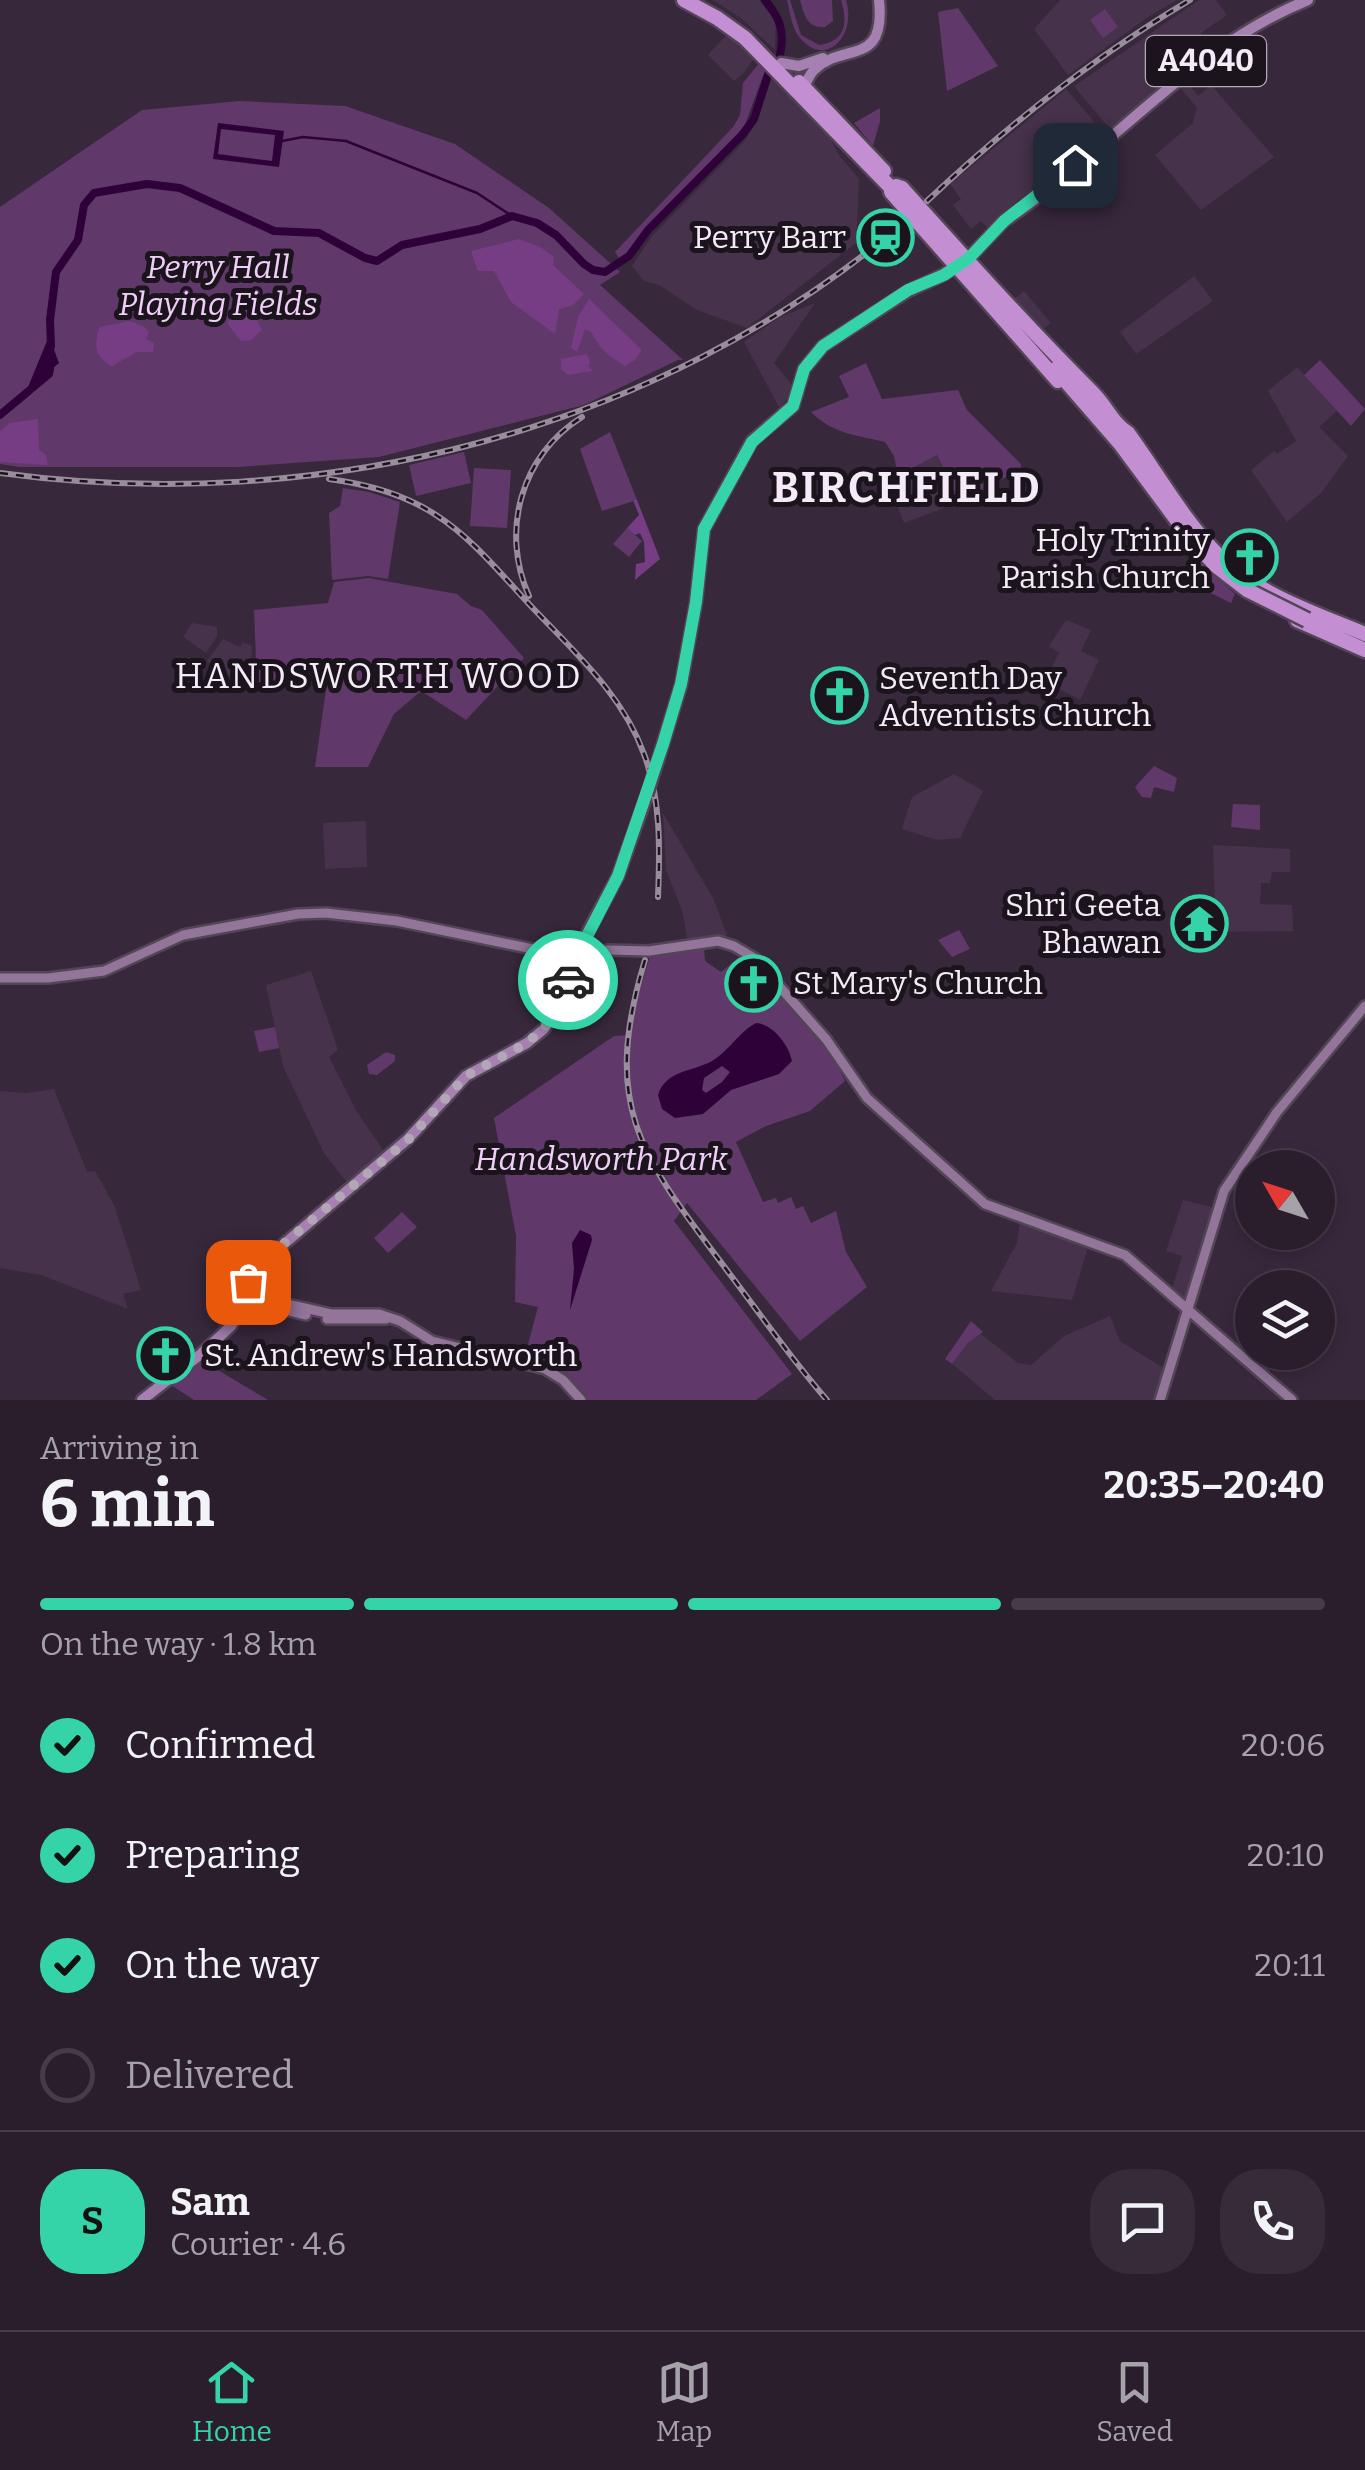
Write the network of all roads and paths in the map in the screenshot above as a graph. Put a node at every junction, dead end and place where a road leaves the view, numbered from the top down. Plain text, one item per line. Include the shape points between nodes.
1 (684, 0) edge
2 (698, 0) edge
3 (1308, 0) edge
4 (877, 4) edge
5 (817, 60) junction
6 (781, 63) junction
7 (807, 90) junction
8 (868, 159) junction
9 (963, 264) junction
10 (1111, 428) junction
11 (1219, 562) junction
12 (1264, 604) junction
13 (1308, 617) junction
14 (1365, 636) edge
15 (1365, 648) edge
16 (575, 957) junction
17 (0, 978) edge
18 (1365, 1006) edge
19 (244, 1297) junction
20 (1188, 1309) junction
21 (142, 1400) edge
22 (582, 1400) edge
23 (1160, 1400) edge
24 (1292, 1400) edge

1 - 7 highway via 745,38
2 - 6 highway via 730,18
3 - 9 main road, A4040 via 1233,40 1011,216 989,248
4 - 5 main road via 872,30 861,43
4 - 7 main road via 879,27 871,42 818,67
5 - 6 main road
5 - 7 main road via 807,74
6 - 7 highway
7 - 8 highway
7 - 8 highway via 832,126
8 - 9 highway via 902,188
9 - 10 highway
9 - 16 main road, A4040, bridge via 815,354 795,404 752,442 706,525 681,684 663,744 618,876
10 - 11 highway via 1190,538
10 - 12 highway via 1184,539 1214,571
11 - 12 highway via 1231,579 1257,588
11 - 13 highway, bridge via 1247,590
11 - 14 highway
12 - 15 highway
13 - 14 highway
13 - 15 highway
16 - 17 main road via 397,921 298,914 183,935 104,971
16 - 19 main road, A4040 via 558,1009 544,1028 466,1076 408,1140 270,1255
16 - 20 main road via 730,944 777,976 886,1118 985,1204 1125,1254
18 - 20 main road via 1277,1112 1224,1191
19 - 21 main road, A4040 via 231,1326
19 - 22 main road via 332,1314 379,1314 432,1341 545,1369
20 - 23 main road
20 - 24 main road

